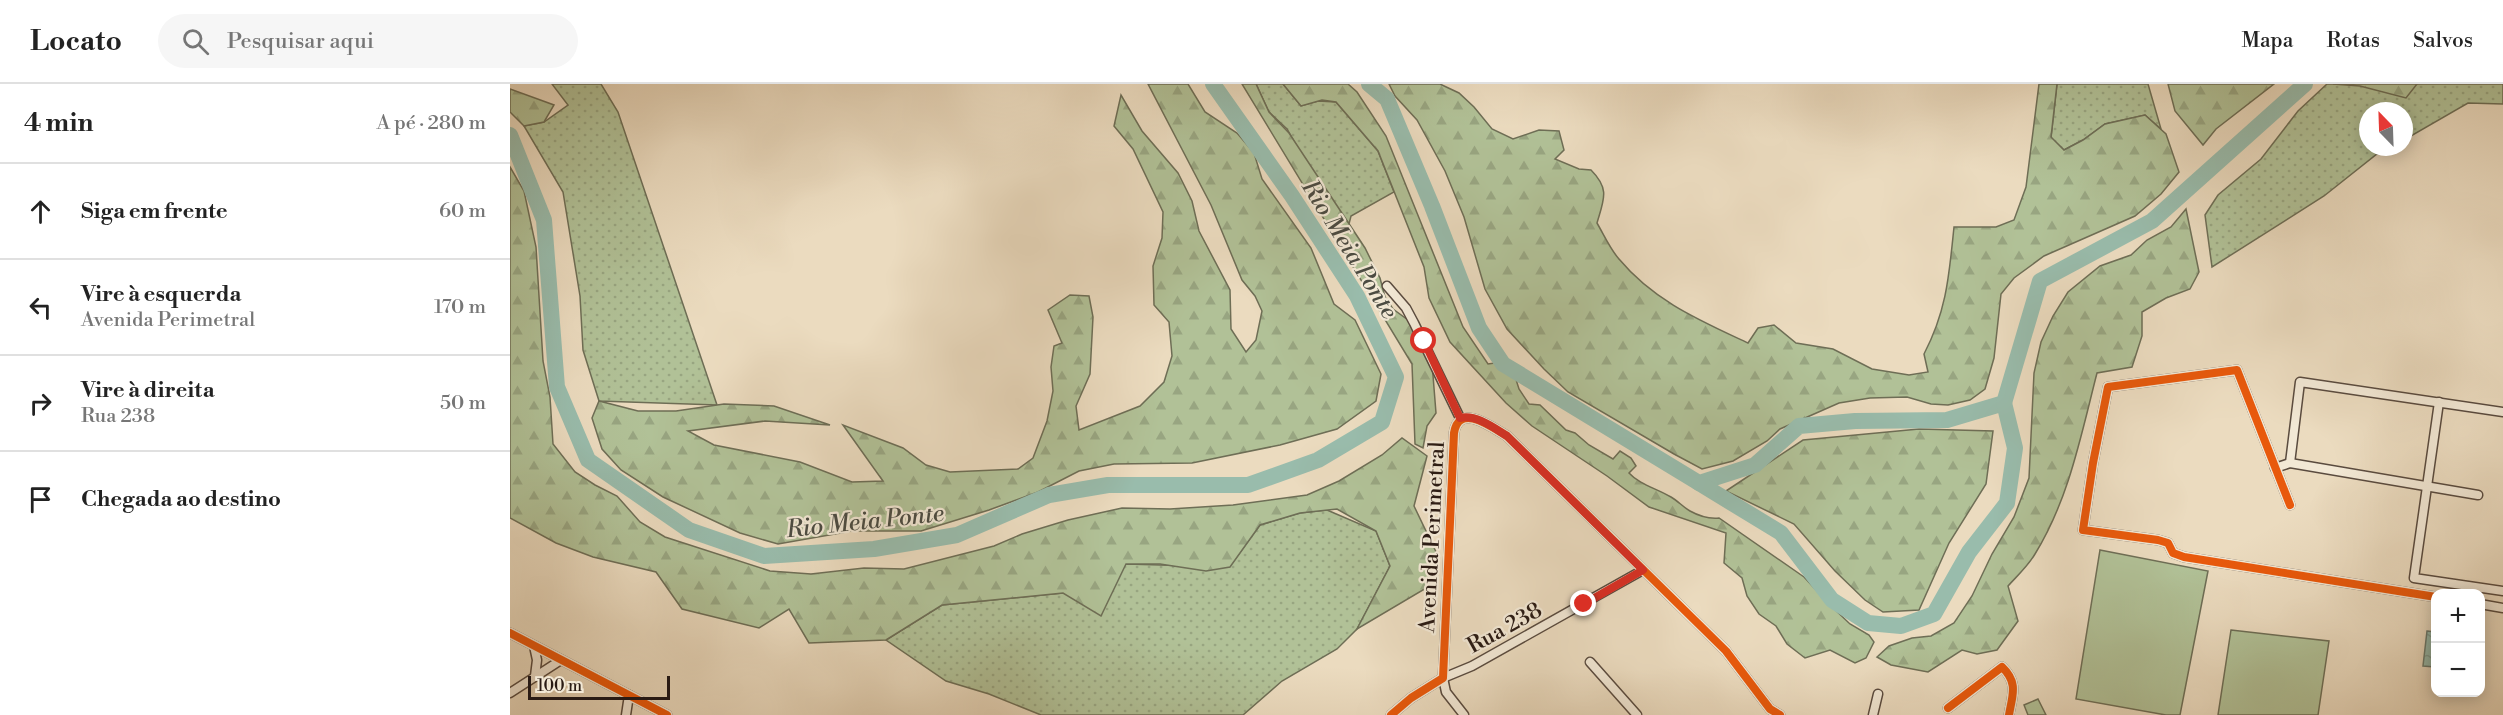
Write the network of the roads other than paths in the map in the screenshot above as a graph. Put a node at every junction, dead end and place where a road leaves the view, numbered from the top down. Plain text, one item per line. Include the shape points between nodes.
1 (1387, 285) dead end
2 (2439, 402) junction
3 (2503, 411) edge
4 (1460, 418) junction
5 (2290, 463) junction
6 (2275, 468) junction
7 (2427, 486) junction
8 (2478, 495) dead end
9 (2290, 505) dead end
10 (1643, 570) junction
11 (2503, 591) edge
12 (2431, 596) edge
13 (2485, 605) edge
14 (2503, 608) edge
15 (510, 633) edge
16 (534, 645) junction
17 (561, 660) junction
18 (1590, 662) dead end
19 (535, 676) junction
20 (1443, 678) junction
21 (510, 693) edge
22 (1878, 694) dead end
23 (629, 695) junction
24 (1948, 708) dead end
25 (626, 715) edge
26 (667, 715) edge
27 (1391, 715) edge
28 (1464, 715) edge
29 (1636, 715) edge
30 (1780, 715) edge
31 (1873, 715) edge
32 (2009, 715) edge

1 - 4 street via 1406,308
2 - 3 street
2 - 5 street via 2300,382
2 - 7 street
4 - 10 street, Avenida Perimetral via 1485,423 1507,436
4 - 20 street, Avenida Perimetral via 1454,432
5 - 6 street
5 - 7 street
6 - 9 street
6 - 12 street via 2237,370 2108,387 2083,530 2158,540 2184,557
7 - 8 street
7 - 11 street via 2414,578
10 - 20 street, Rua 238 via 1472,666
10 - 30 street, Avenida Perimetral via 1726,651 1770,709
13 - 14 street
15 - 16 street
16 - 17 street
16 - 19 street
17 - 19 street
17 - 23 street
18 - 29 street
19 - 21 street
20 - 27 street
20 - 28 street via 1446,692
22 - 31 street
23 - 25 street
23 - 26 street
24 - 32 street via 2002,667 2014,684

